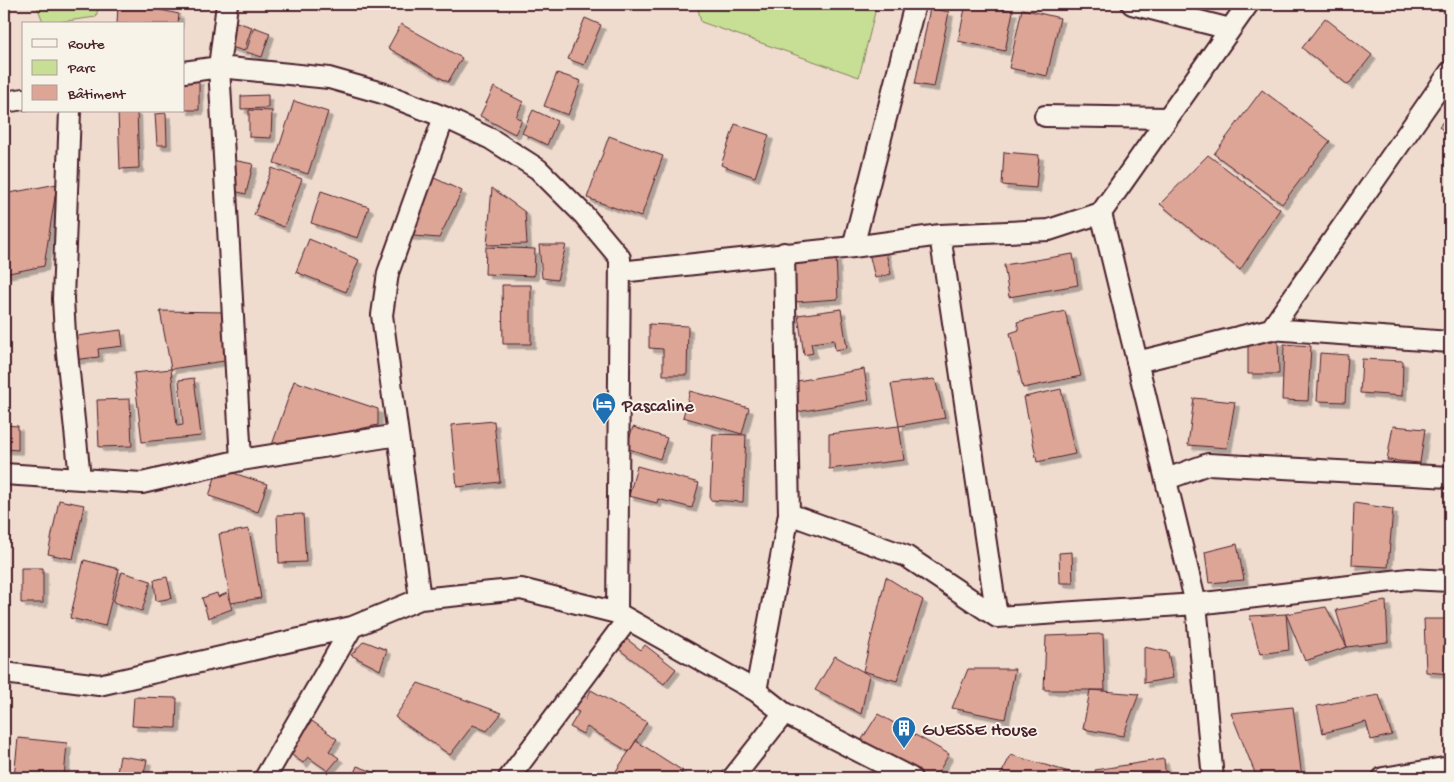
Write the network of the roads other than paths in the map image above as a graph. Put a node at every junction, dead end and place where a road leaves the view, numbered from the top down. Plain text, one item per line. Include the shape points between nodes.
1 (227, 4) edge
2 (915, 4) edge
3 (1132, 4) edge
4 (1248, 4) edge
5 (1230, 29) junction
6 (219, 66) junction
7 (185, 72) edge
8 (1450, 72) edge
9 (22, 99) edge
10 (4, 102) edge
11 (70, 112) edge
12 (444, 116) junction
13 (1045, 116) dead end
14 (1168, 118) junction
15 (1101, 213) junction
16 (940, 235) junction
17 (853, 248) junction
18 (784, 253) junction
19 (620, 272) junction
20 (1272, 329) junction
21 (1450, 342) edge
22 (1137, 362) junction
23 (398, 435) junction
24 (241, 460) junction
25 (4, 474) edge
26 (1450, 477) edge
27 (80, 478) junction
28 (1168, 479) junction
29 (788, 514) junction
30 (1450, 581) edge
31 (420, 599) junction
32 (1196, 604) junction
33 (622, 616) junction
34 (997, 617) junction
35 (352, 627) junction
36 (4, 673) edge
37 (756, 691) junction
38 (784, 713) junction
39 (1450, 767) edge
40 (265, 778) edge
41 (509, 778) edge
42 (733, 778) edge
43 (910, 778) edge
44 (1213, 778) edge
45 (1383, 778) edge

1 - 6 street
2 - 17 street
3 - 5 street
4 - 5 street
5 - 14 street
6 - 7 street
6 - 12 street via 329,78
6 - 24 street
8 - 20 street
9 - 10 street
11 - 27 street via 63,299
12 - 19 street via 491,139 538,169 584,215 620,258
12 - 23 street via 388,273 382,316
13 - 14 street
14 - 15 street
15 - 16 street via 1049,230
15 - 22 street
16 - 17 street
16 - 34 street
17 - 18 street
18 - 19 street
18 - 29 street
19 - 33 street
20 - 21 street
20 - 22 street
22 - 28 street
23 - 24 street
23 - 31 street
24 - 27 street via 142,483
25 - 27 street
26 - 28 street via 1208,464
28 - 32 street
29 - 34 street via 906,556
29 - 37 street
30 - 32 street via 1410,579
31 - 33 street via 521,590
31 - 35 street
32 - 34 street
32 - 44 street
33 - 37 street
33 - 41 street
35 - 36 street via 99,685
35 - 40 street
37 - 38 street
38 - 42 street
38 - 43 street
39 - 45 street

